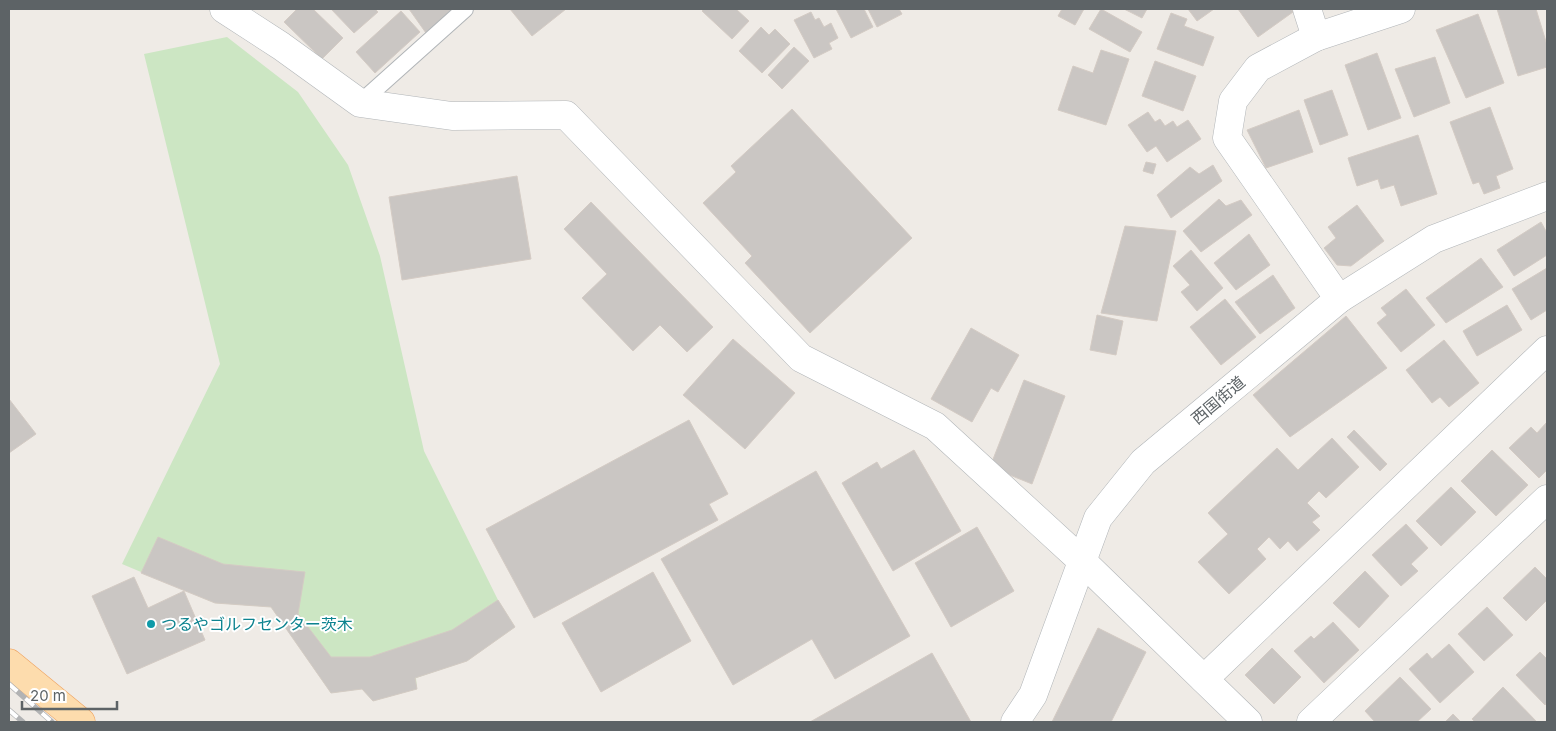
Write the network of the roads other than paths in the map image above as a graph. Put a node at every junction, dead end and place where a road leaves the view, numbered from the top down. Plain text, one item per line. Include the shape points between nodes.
1 (224, 9) edge
2 (465, 9) edge
3 (1307, 9) edge
4 (1401, 9) edge
5 (1316, 37) junction
6 (360, 103) junction
7 (1547, 196) edge
8 (1339, 299) junction
9 (1547, 350) edge
10 (1547, 499) edge
11 (1082, 562) junction
12 (9, 663) edge
13 (1204, 679) junction
14 (81, 722) edge
15 (1015, 722) edge
16 (1248, 722) edge
17 (1311, 722) edge

1 - 6 street
2 - 6 lane
3 - 5 street
4 - 5 street
5 - 8 street via 1258,68 1233,101 1227,138
6 - 11 street via 452,116 566,115 801,358 935,426
7 - 8 street, 西国街道 via 1434,239
8 - 11 street, 西国街道 via 1143,462 1098,518
9 - 13 street
10 - 17 street
11 - 13 street
11 - 15 street, 西国街道 via 1033,695
12 - 14 main road
13 - 16 street

